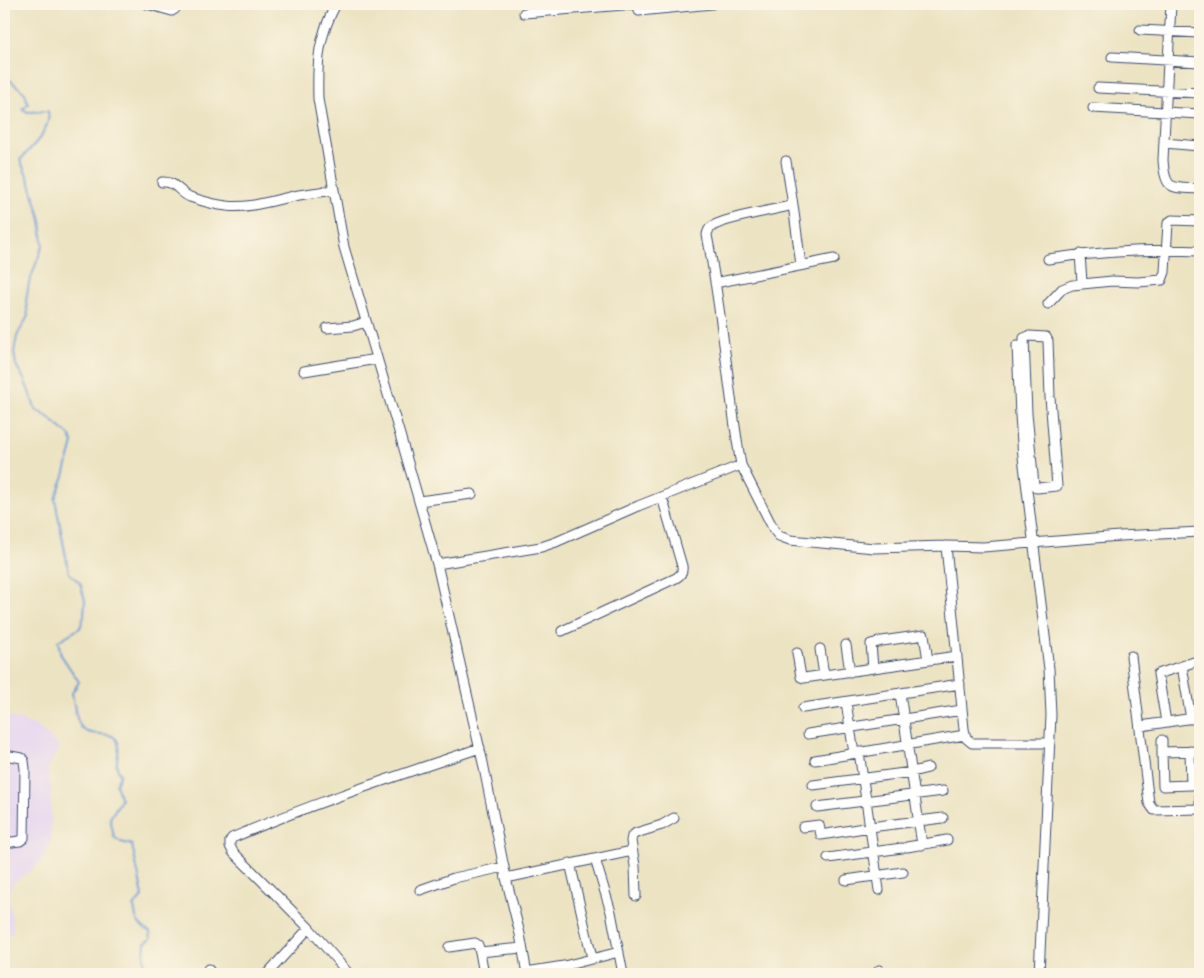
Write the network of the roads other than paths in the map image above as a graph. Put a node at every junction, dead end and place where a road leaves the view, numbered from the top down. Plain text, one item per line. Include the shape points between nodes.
1 (147, 4) edge
2 (176, 4) edge
3 (336, 4) edge
4 (638, 4) edge
5 (712, 4) edge
6 (1171, 4) edge
7 (568, 6) edge
8 (524, 13) dead end
9 (1140, 30) dead end
10 (1170, 32) junction
11 (1200, 33) edge
12 (1112, 58) dead end
13 (1168, 60) junction
14 (1200, 62) edge
15 (1098, 88) dead end
16 (1166, 92) junction
17 (1200, 93) edge
18 (1093, 108) dead end
19 (1165, 112) junction
20 (1200, 114) edge
21 (1164, 143) junction
22 (1200, 146) edge
23 (786, 161) dead end
24 (162, 182) dead end
25 (333, 190) junction
26 (1200, 190) edge
27 (793, 205) junction
28 (1200, 220) edge
29 (1166, 250) junction
30 (1200, 251) edge
31 (1080, 254) junction
32 (834, 259) dead end
33 (1048, 259) dead end
34 (801, 265) junction
35 (1082, 282) junction
36 (715, 283) junction
37 (1048, 304) dead end
38 (366, 322) junction
39 (327, 328) dead end
40 (1017, 345) dead end
41 (377, 358) junction
42 (304, 371) dead end
43 (1023, 414) junction
44 (741, 465) junction
45 (472, 494) dead end
46 (662, 497) junction
47 (419, 501) junction
48 (1200, 532) edge
49 (1033, 543) junction
50 (946, 546) junction
51 (437, 564) junction
52 (562, 631) dead end
53 (950, 631) dead end
54 (846, 645) dead end
55 (820, 649) dead end
56 (797, 653) dead end
57 (1131, 656) dead end
58 (955, 657) junction
59 (928, 660) junction
60 (1200, 660) edge
61 (1182, 666) junction
62 (873, 668) junction
63 (850, 672) junction
64 (824, 675) junction
65 (960, 684) junction
66 (900, 693) junction
67 (846, 702) junction
68 (803, 708) dead end
69 (962, 710) junction
70 (1196, 718) edge
71 (904, 719) junction
72 (1166, 722) junction
73 (1140, 726) junction
74 (850, 727) junction
75 (808, 734) dead end
76 (965, 735) junction
77 (1162, 740) dead end
78 (1050, 743) junction
79 (907, 744) junction
80 (480, 748) junction
81 (1190, 751) junction
82 (1200, 751) edge
83 (1162, 752) junction
84 (857, 753) junction
85 (4, 755) edge
86 (815, 760) dead end
87 (928, 768) dead end
88 (912, 772) junction
89 (863, 778) junction
90 (1197, 784) edge
91 (813, 785) dead end
92 (942, 791) dead end
93 (915, 794) junction
94 (866, 800) junction
95 (816, 807) dead end
96 (1200, 807) edge
97 (674, 818) dead end
98 (943, 818) dead end
99 (919, 821) junction
100 (802, 827) dead end
101 (870, 827) junction
102 (947, 840) dead end
103 (4, 842) edge
104 (922, 845) junction
105 (632, 852) junction
106 (873, 852) junction
107 (595, 858) junction
108 (828, 858) dead end
109 (570, 864) junction
110 (504, 867) junction
111 (903, 872) dead end
112 (877, 876) junction
113 (506, 878) junction
114 (846, 880) dead end
115 (420, 890) dead end
116 (879, 890) dead end
117 (636, 896) dead end
118 (309, 928) junction
119 (449, 947) dead end
120 (522, 948) junction
121 (480, 952) junction
122 (619, 952) junction
123 (592, 958) junction
124 (526, 973) edge
125 (267, 974) edge
126 (349, 974) edge
127 (481, 974) edge
128 (623, 974) edge
129 (1039, 974) edge

1 - 2 street via 172,11
3 - 25 street via 321,39 318,78 318,99
4 - 5 street via 639,11
4 - 7 street
6 - 10 street
7 - 8 street
9 - 10 street
10 - 11 street
10 - 13 street
12 - 13 street
13 - 14 street
13 - 16 street
15 - 16 street
16 - 17 street
16 - 19 street
18 - 19 street
19 - 20 street
19 - 21 street
21 - 22 street
21 - 26 street via 1167,184
23 - 27 street
24 - 25 street via 169,181 192,198 230,207
25 - 38 street via 344,247
27 - 34 street
27 - 36 street via 733,219 710,228 706,235
28 - 29 street via 1170,221 1166,227
29 - 30 street
29 - 31 street
29 - 35 street via 1162,280
31 - 33 street
31 - 35 street
32 - 34 street
34 - 36 street
35 - 37 street via 1066,286
36 - 44 street
38 - 39 street
38 - 41 street
40 - 43 street
41 - 42 street
41 - 47 street
43 - 43 street via 1034,485 1037,488 1057,486 1046,337 1024,338
43 - 49 street
44 - 46 street
44 - 50 street via 768,521 779,536 804,542 874,548
45 - 47 street
46 - 51 street via 541,547
46 - 52 street via 682,566 681,574
47 - 51 street
48 - 49 street
49 - 50 street
49 - 78 street via 1050,669
50 - 58 street
51 - 80 street
53 - 58 street
54 - 63 street
55 - 64 street
56 - 64 street via 801,678
57 - 73 street
58 - 59 street
58 - 65 street
59 - 62 street
59 - 62 street via 924,635 882,641 871,644
60 - 61 street
61 - 70 street
61 - 72 street via 1158,674
62 - 63 street
63 - 64 street
65 - 66 street
65 - 69 street
66 - 67 street
66 - 71 street
67 - 68 street
67 - 74 street
69 - 71 street
69 - 76 street
70 - 72 street
71 - 74 street
71 - 79 street
72 - 73 street
73 - 96 street via 1151,808
74 - 75 street
74 - 84 street
76 - 78 street via 972,744
76 - 79 street
77 - 83 street
78 - 129 street
79 - 84 street
79 - 88 street
80 - 110 street
80 - 118 street via 320,803 231,839 233,852
81 - 82 street
81 - 83 street
81 - 90 street
83 - 90 street via 1159,786
84 - 86 street
84 - 89 street
85 - 103 street via 24,759 25,776 24,838
87 - 88 street
88 - 89 street
88 - 93 street
89 - 91 street
89 - 94 street
90 - 96 street
92 - 93 street
93 - 94 street
93 - 99 street
94 - 95 street
94 - 101 street
97 - 105 street via 634,834
98 - 99 street
99 - 101 street
99 - 104 street
100 - 101 street via 819,825 821,835
101 - 106 street
102 - 104 street
104 - 106 street
105 - 107 street
105 - 117 street
106 - 108 street
106 - 112 street
107 - 109 street
107 - 122 street
109 - 113 street
109 - 123 street
110 - 113 street
110 - 115 street via 454,878
111 - 112 street
112 - 114 street
112 - 116 street
113 - 120 street
118 - 125 street
118 - 126 street
119 - 121 street via 475,943
120 - 121 street
120 - 124 street
121 - 127 street
122 - 123 street
122 - 128 street
123 - 124 street

